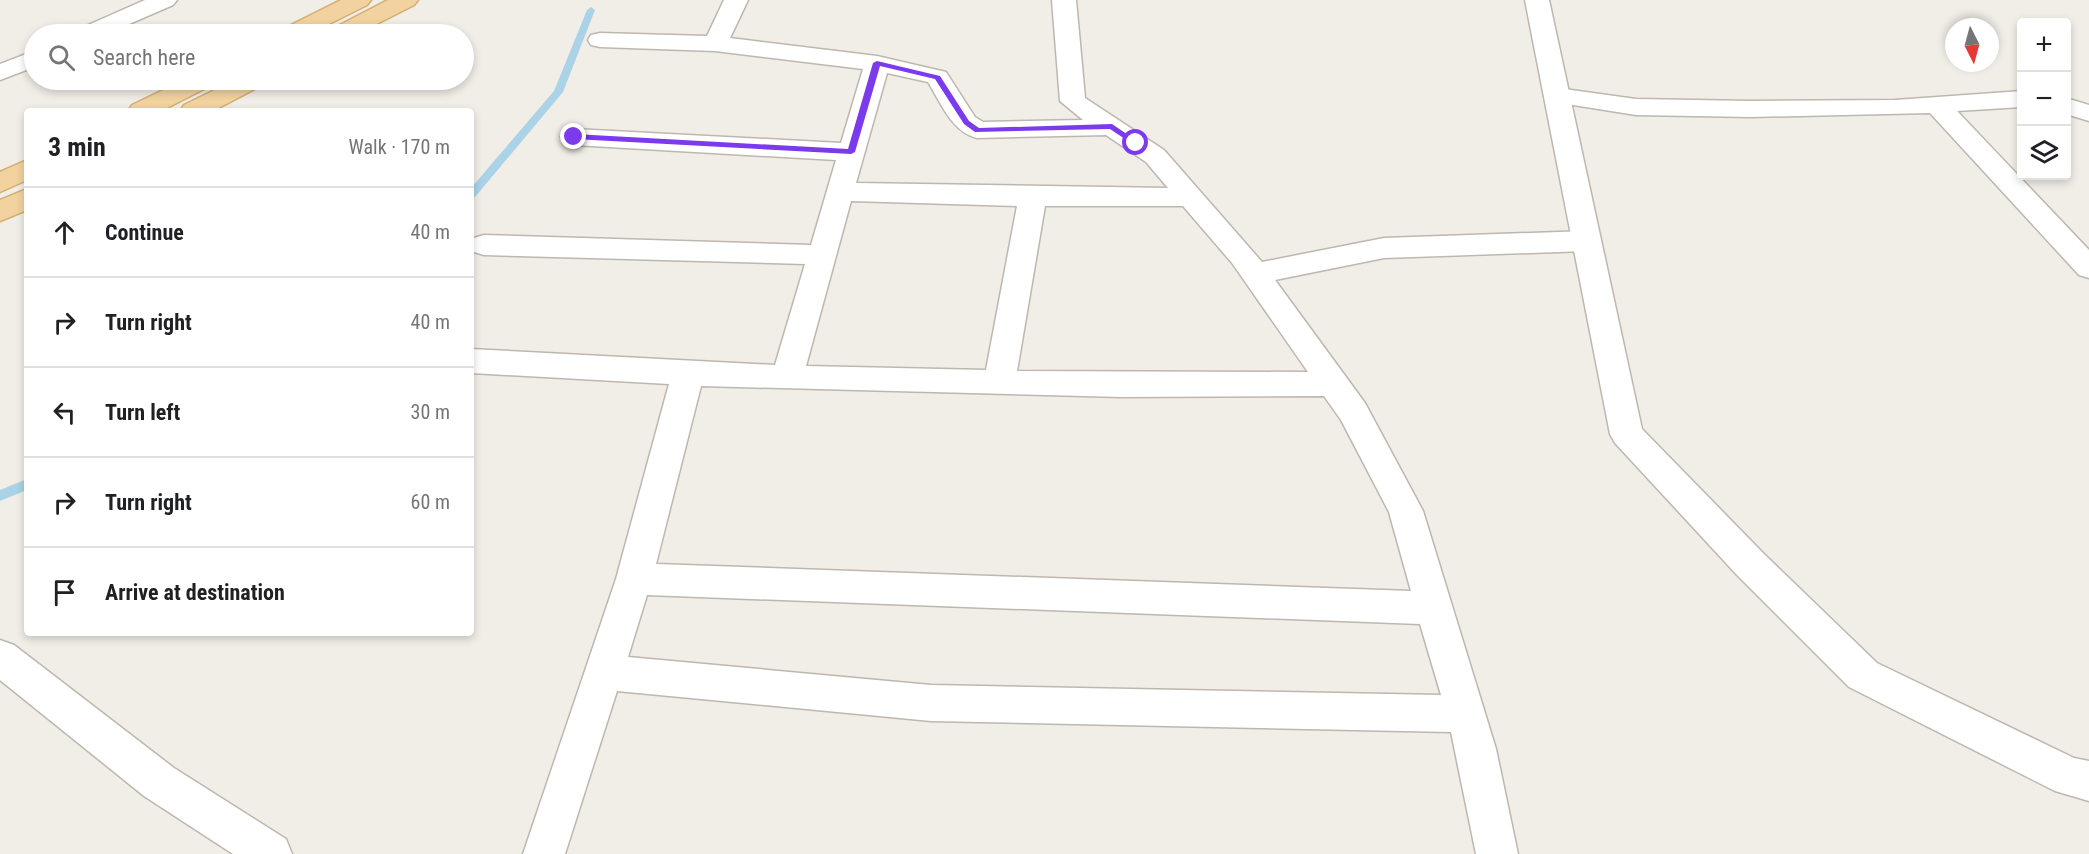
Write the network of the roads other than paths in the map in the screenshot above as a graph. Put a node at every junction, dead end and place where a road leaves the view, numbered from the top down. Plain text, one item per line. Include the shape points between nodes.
1 (165, 0) edge
2 (359, 0) edge
3 (406, 0) edge
4 (736, 0) edge
5 (1064, 0) edge
6 (1537, 0) edge
7 (110, 24) edge
8 (311, 24) edge
9 (359, 24) edge
10 (600, 40) dead end
11 (715, 44) junction
12 (24, 62) edge
13 (877, 63) junction
14 (0, 73) edge
15 (183, 90) edge
16 (234, 90) edge
17 (1557, 96) junction
18 (2017, 99) edge
19 (1937, 105) junction
20 (2071, 107) edge
21 (147, 108) edge
22 (199, 108) edge
23 (2089, 113) edge
24 (1112, 127) junction
25 (574, 137) dead end
26 (851, 152) junction
27 (24, 171) edge
28 (0, 183) edge
29 (840, 192) junction
30 (1033, 197) junction
31 (1191, 197) junction
32 (24, 200) edge
33 (0, 212) edge
34 (1587, 241) junction
35 (484, 245) dead end
36 (822, 255) junction
37 (2089, 268) edge
38 (1254, 274) junction
39 (474, 361) edge
40 (688, 373) junction
41 (787, 378) junction
42 (999, 383) junction
43 (1333, 384) junction
44 (634, 579) junction
45 (1435, 608) junction
46 (0, 657) edge
47 (602, 672) junction
48 (1466, 714) junction
49 (2089, 781) edge
50 (272, 854) edge
51 (544, 854) edge
52 (1497, 854) edge

1 - 7 street
2 - 8 main road
3 - 9 main road
4 - 11 street
5 - 24 street via 1074,101
6 - 17 street
10 - 11 street
11 - 13 street
12 - 14 street
13 - 24 street via 937,77 966,122 977,130
13 - 26 street
15 - 21 main road
16 - 22 main road
17 - 19 street via 1636,107
17 - 34 street
18 - 19 street
19 - 37 street
20 - 23 street
24 - 31 street via 1155,156
25 - 26 street
26 - 29 street
27 - 28 main road
29 - 30 street
29 - 36 street
30 - 31 street
30 - 42 street
31 - 38 street
32 - 33 main road
34 - 38 street via 1384,248
34 - 49 street via 1628,434 1750,564 1863,675 2070,777
35 - 36 street
36 - 41 street
38 - 43 street
39 - 40 street
40 - 41 street
40 - 44 street
41 - 42 street
42 - 43 street
43 - 45 street via 1353,412 1406,512
44 - 45 street
44 - 47 street
45 - 48 street
46 - 50 street via 159,782
47 - 48 street via 931,703
47 - 51 street
48 - 52 street

